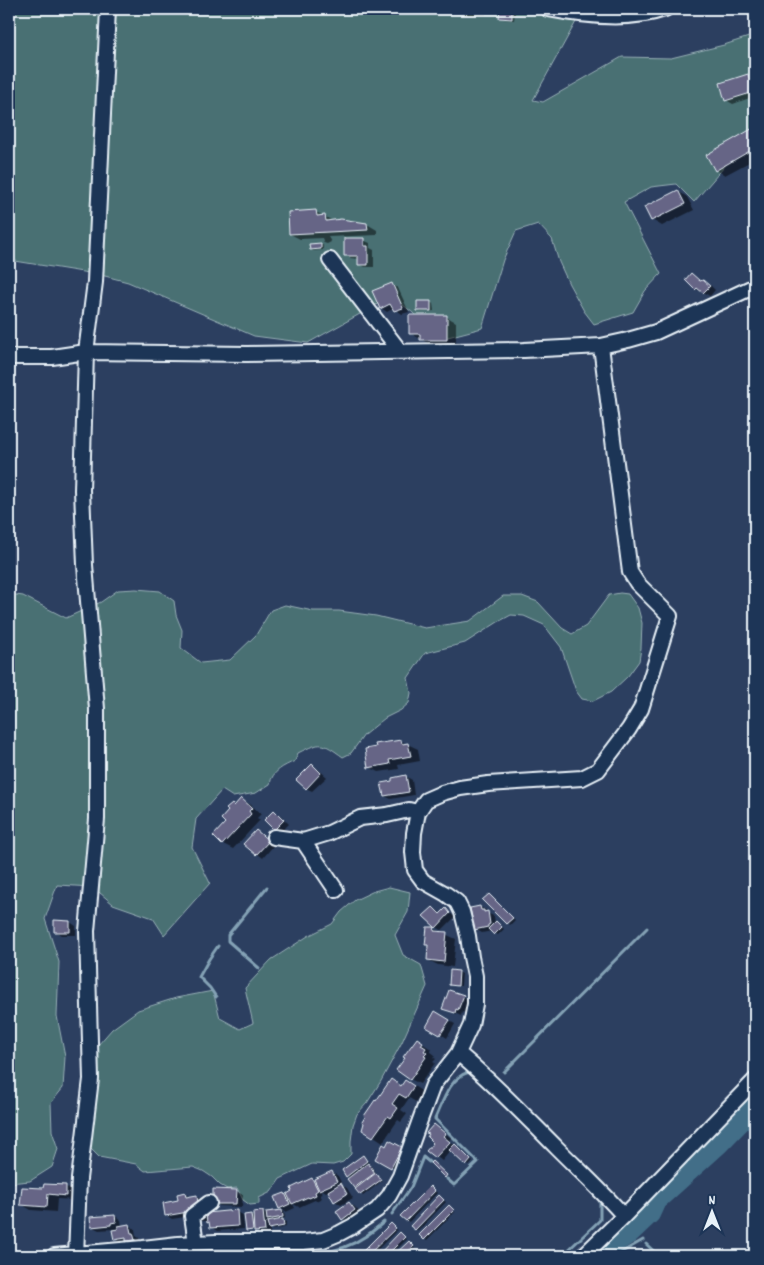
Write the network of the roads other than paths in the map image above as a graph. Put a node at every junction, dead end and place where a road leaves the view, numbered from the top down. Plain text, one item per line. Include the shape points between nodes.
1 (108, 9) edge
2 (548, 9) edge
3 (665, 9) edge
4 (330, 260) dead end
5 (755, 286) edge
6 (600, 346) junction
7 (400, 351) junction
8 (86, 352) junction
9 (9, 357) edge
10 (418, 812) junction
11 (274, 837) dead end
12 (303, 841) junction
13 (336, 890) dead end
14 (458, 1053) junction
15 (755, 1080) edge
16 (209, 1203) dead end
17 (624, 1216) junction
18 (196, 1243) junction
19 (54, 1256) edge
20 (76, 1256) edge
21 (583, 1256) edge

1 - 8 street via 95,282
2 - 3 street via 614,16 634,16
4 - 7 street
5 - 6 street via 656,332
6 - 7 street
6 - 10 street via 630,572 670,616 641,709 598,770 582,778 460,788 426,800
7 - 8 street via 247,354
8 - 9 street via 52,357
8 - 20 street via 82,490 97,709 97,819 87,931 91,1079 79,1179
10 - 12 street via 409,810 360,818
10 - 14 street via 415,870 423,881 457,902 468,936 475,976 471,1026
11 - 12 street
12 - 13 street
14 - 17 street via 482,1072
14 - 18 street via 433,1085 400,1176 377,1210 323,1240
15 - 17 street
16 - 18 street via 192,1216
17 - 21 street
18 - 20 street
19 - 20 street

